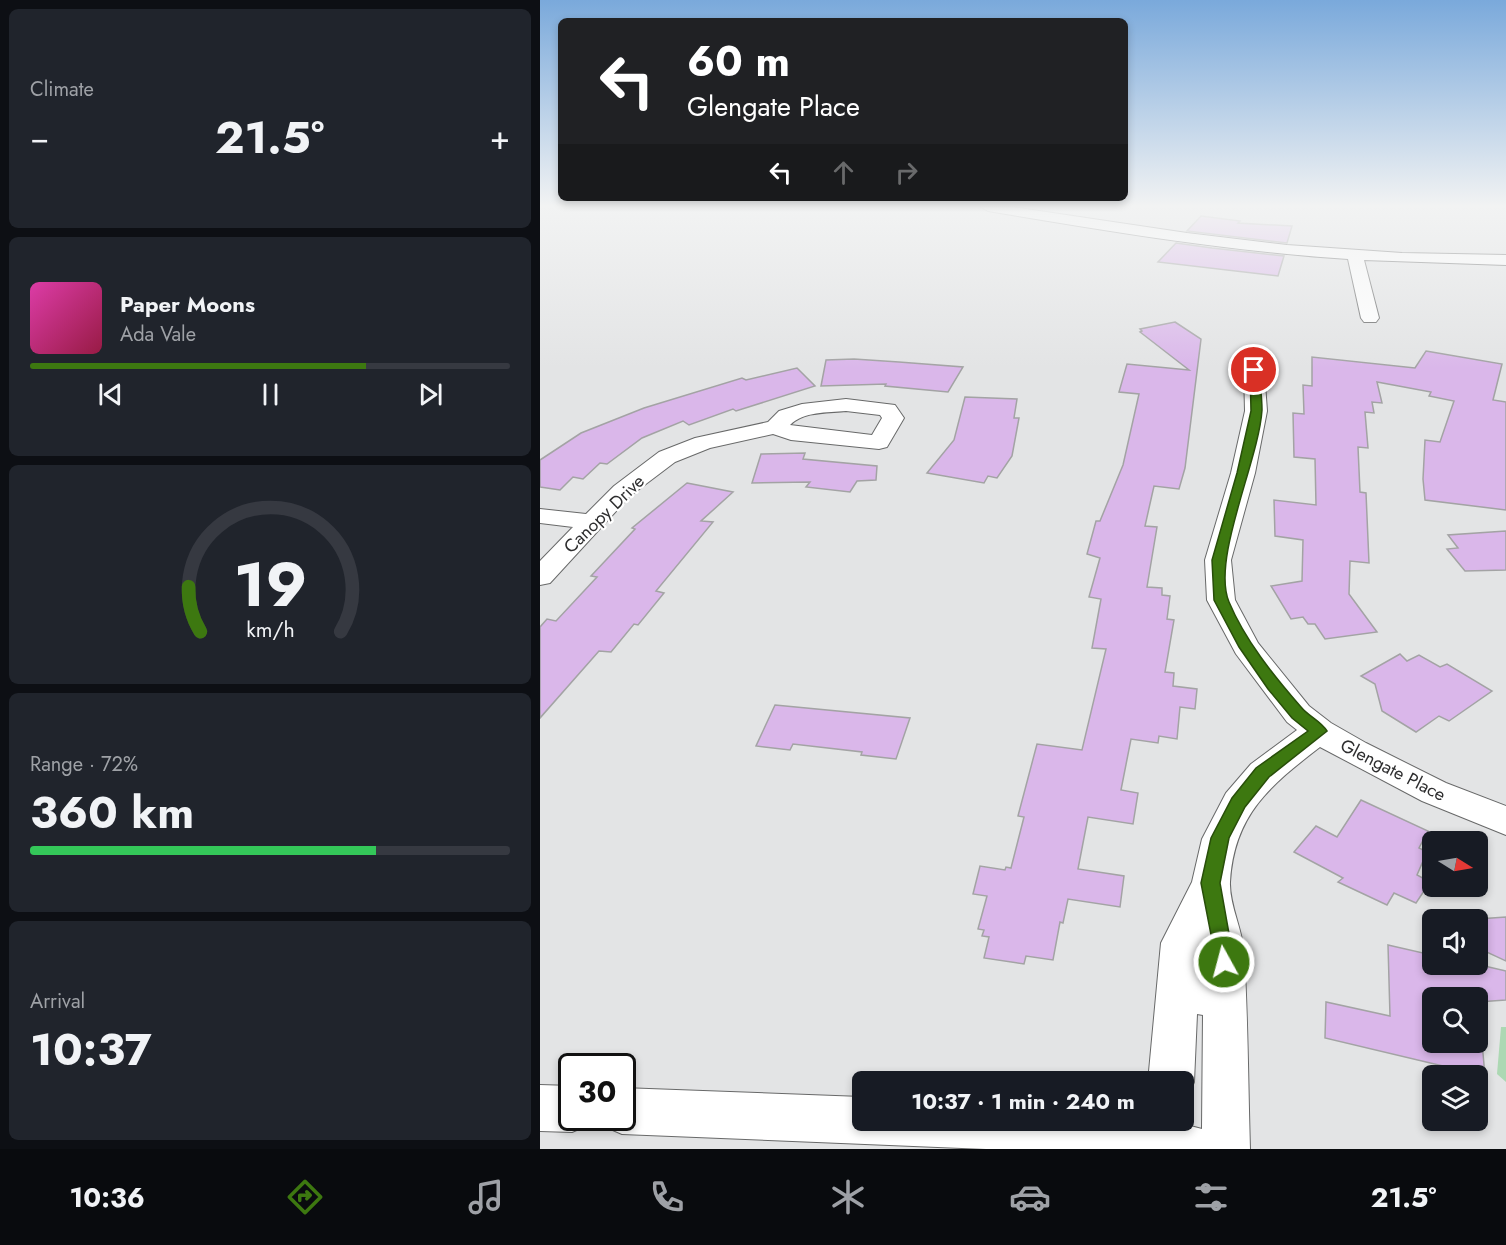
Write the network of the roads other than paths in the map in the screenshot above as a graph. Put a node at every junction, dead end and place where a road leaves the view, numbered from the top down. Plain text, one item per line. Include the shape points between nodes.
1 (1356, 261) edge
2 (1370, 318) dead end
3 (1254, 370) dead end
4 (775, 427) dead end
5 (540, 516) edge
6 (593, 522) junction
7 (540, 577) edge
8 (1319, 731) junction
9 (1506, 821) edge
10 (1211, 883) junction
11 (1178, 991) junction
12 (1225, 1000) junction
13 (1172, 1071) edge
14 (540, 1108) edge
15 (558, 1109) edge
16 (636, 1113) edge
17 (1176, 1138) edge
18 (1226, 1149) edge

1 - 2 street
3 - 8 street, Glengate Place via 1256,411 1218,560 1221,600 1246,647 1273,685
4 - 6 street, Canopy Drive via 703,443 667,457 622,491
5 - 6 street
6 - 7 street, Canopy Drive
8 - 9 street, Glengate Place via 1434,792
8 - 10 street via 1263,773 1238,803 1220,838
10 - 11 street via 1181,943
10 - 12 street via 1224,950
11 - 12 street
11 - 13 street
12 - 18 street
14 - 15 street
16 - 17 street via 995,1126

